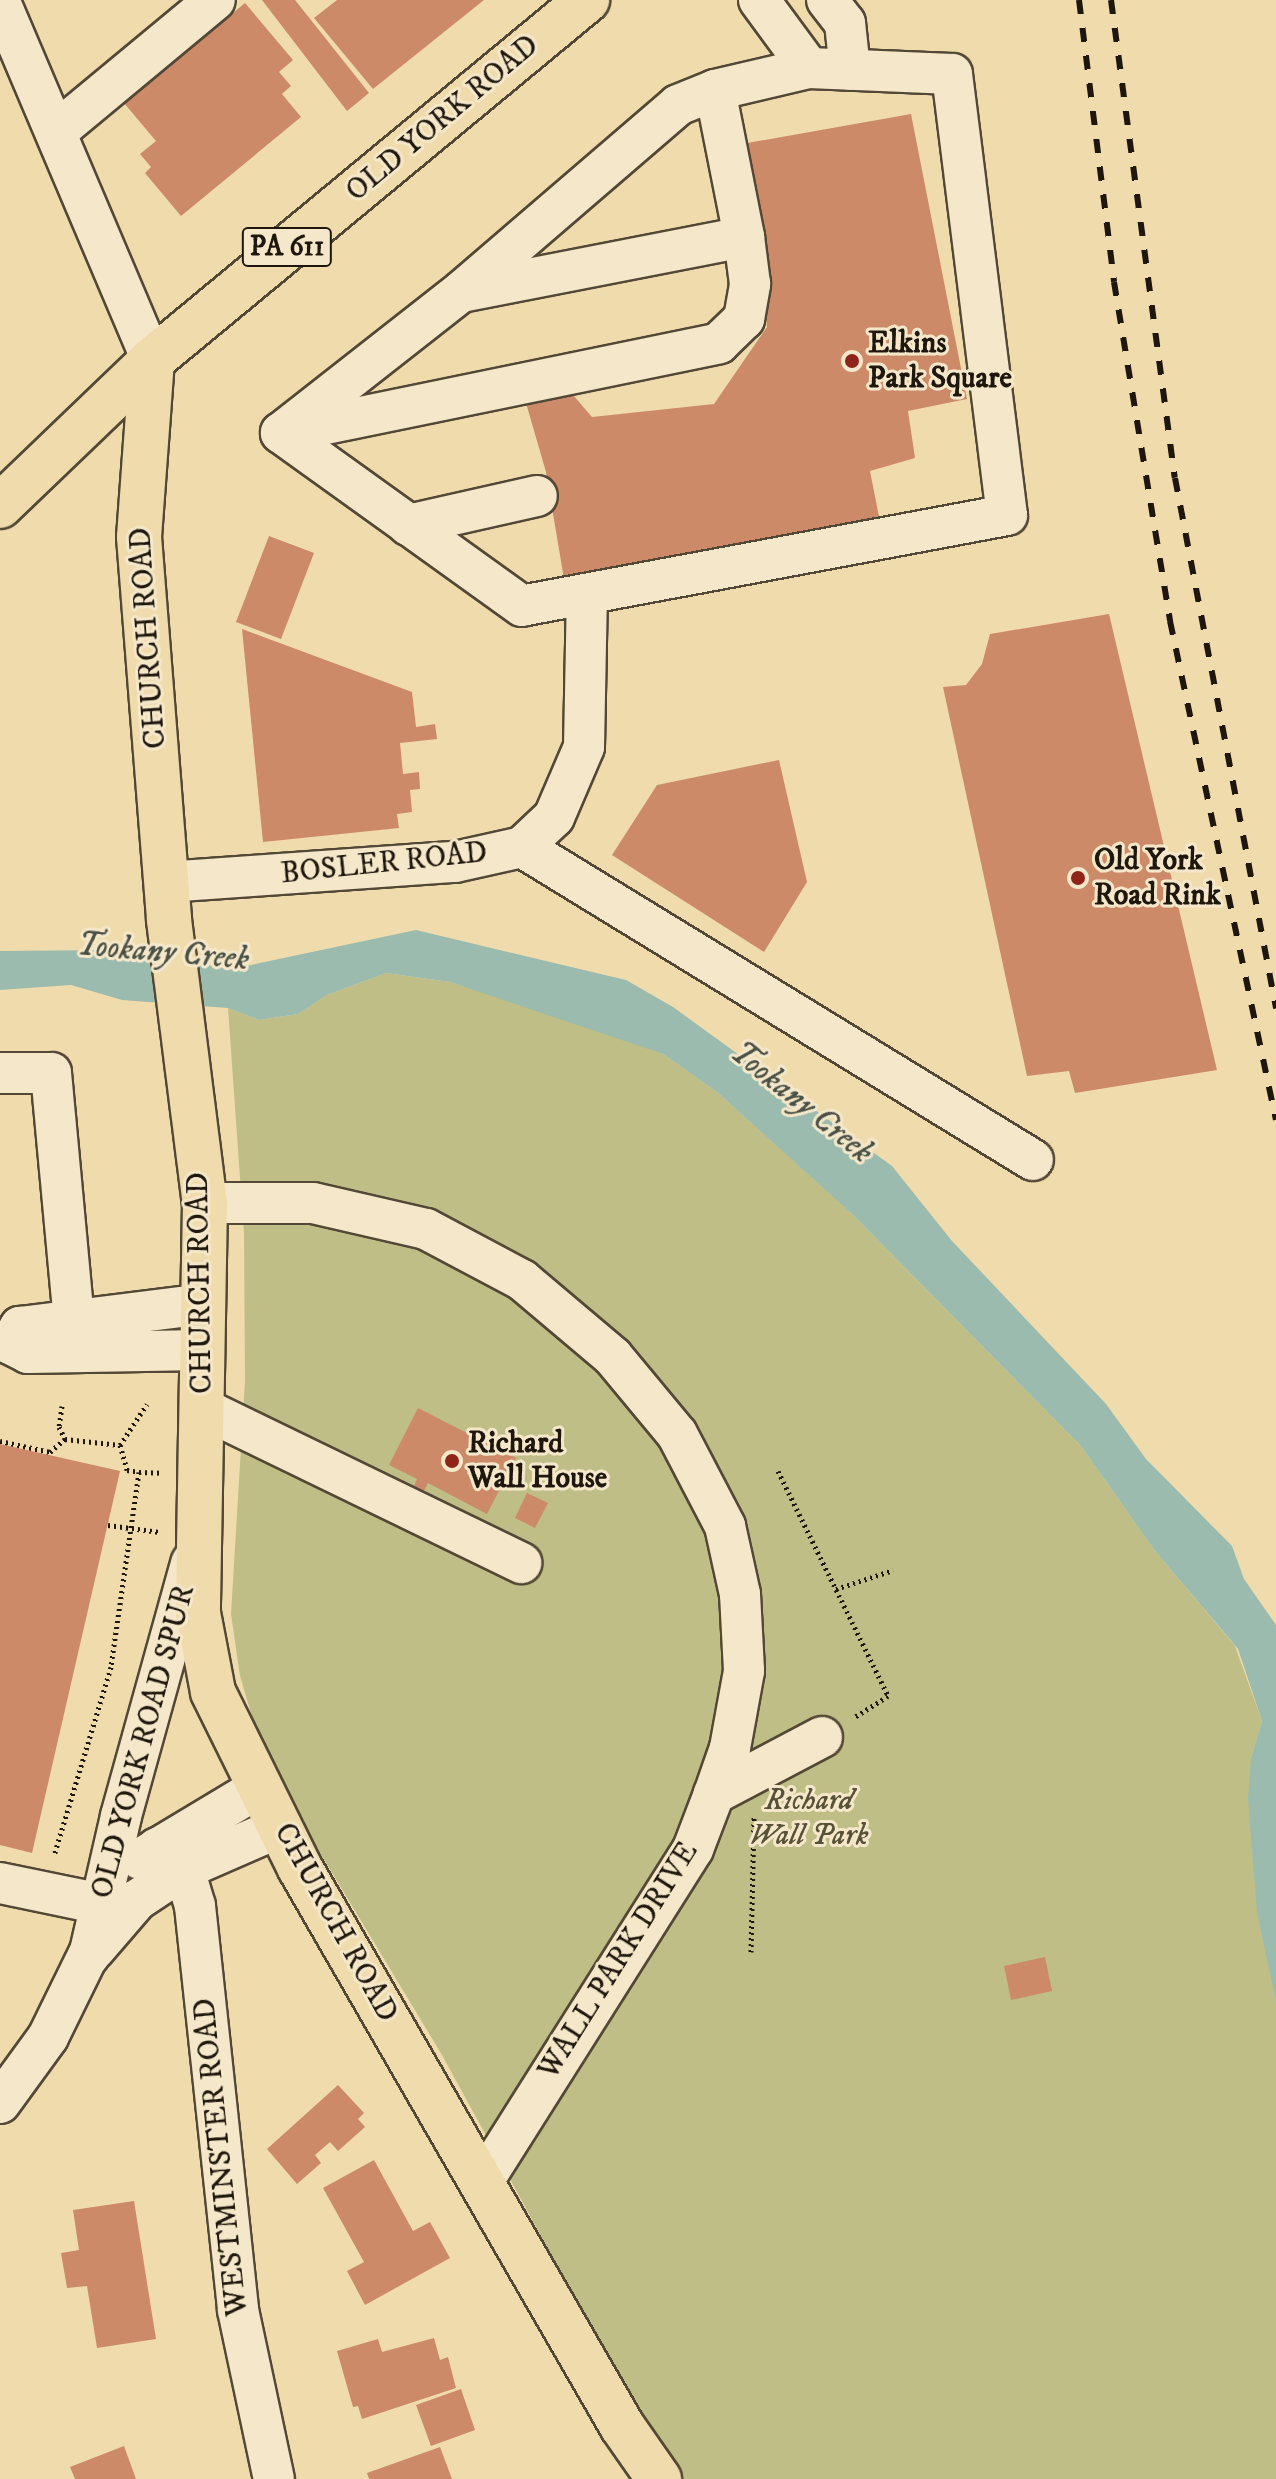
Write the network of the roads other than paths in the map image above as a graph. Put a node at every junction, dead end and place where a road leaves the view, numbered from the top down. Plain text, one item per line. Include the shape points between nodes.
1 (215, 0) edge
2 (587, 0) edge
3 (759, 0) edge
4 (827, 0) edge
5 (0, 2) edge
6 (809, 68) junction
7 (850, 70) junction
8 (715, 90) junction
9 (57, 131) junction
10 (744, 237) junction
11 (462, 291) junction
12 (152, 360) junction
13 (281, 433) junction
14 (0, 464) edge
15 (537, 496) dead end
16 (0, 506) edge
17 (408, 525) junction
18 (587, 596) junction
19 (522, 847) junction
20 (168, 901) junction
21 (0, 1073) edge
22 (1033, 1160) dead end
23 (205, 1203) junction
24 (204, 1304) junction
25 (74, 1320) junction
26 (203, 1350) junction
27 (202, 1408) junction
28 (180, 1530) junction
29 (521, 1563) dead end
30 (822, 1737) road end
31 (260, 1787) junction
32 (714, 1794) junction
33 (280, 1827) junction
34 (171, 1859) junction
35 (0, 1883) edge
36 (101, 1904) junction
37 (89, 1956) junction
38 (0, 2103) edge
39 (484, 2180) junction
40 (274, 2479) edge
41 (659, 2479) edge

1 - 9 street
2 - 12 main road, OLD YORK ROAD / PA 611
3 - 6 street
4 - 7 street via 845,23
5 - 9 street, CHURCH ROAD
6 - 7 street
6 - 8 street
7 - 18 street via 952,74 1007,515
8 - 10 street
8 - 11 street via 678,105
9 - 12 street, CHURCH ROAD
10 - 11 street
10 - 13 street via 750,284 744,319 719,343
11 - 13 street
12 - 14 main road, OLD YORK ROAD / PA 611
12 - 16 main road, OLD YORK ROAD / PA 611
12 - 20 main road, CHURCH ROAD via 139,537
13 - 17 street
15 - 17 street
17 - 18 street via 522,606
18 - 19 street, BOSLER ROAD via 584,747 554,817
19 - 20 street, BOSLER ROAD via 455,862
19 - 22 street
20 - 23 main road, CHURCH ROAD
21 - 25 street via 51,1073
23 - 24 main road, CHURCH ROAD
23 - 32 street, WALL PARK DRIVE via 313,1203 426,1229 522,1280 613,1357 677,1434 725,1526 740,1594 744,1671 730,1748
24 - 25 street
24 - 26 main road, CHURCH ROAD
25 - 26 street via 20,1327 10,1344 28,1353
26 - 27 main road, CHURCH ROAD
27 - 28 main road, CHURCH ROAD
27 - 29 street
28 - 31 main road, CHURCH ROAD via 213,1692
28 - 36 street, OLD YORK ROAD SPUR
30 - 32 street
31 - 33 main road, CHURCH ROAD
31 - 34 street, OLD YORK ROAD SPUR
32 - 39 street, WALL PARK DRIVE via 693,1849
33 - 34 street, OLD YORK ROAD SPUR
33 - 39 main road, CHURCH ROAD
34 - 37 street, OLD YORK ROAD SPUR
34 - 40 street, WESTMINSTER ROAD via 195,1906 238,2310
35 - 36 street
36 - 37 street, OLD YORK ROAD SPUR
37 - 38 street, OLD YORK ROAD SPUR via 48,2037
39 - 41 main road, CHURCH ROAD via 622,2426

